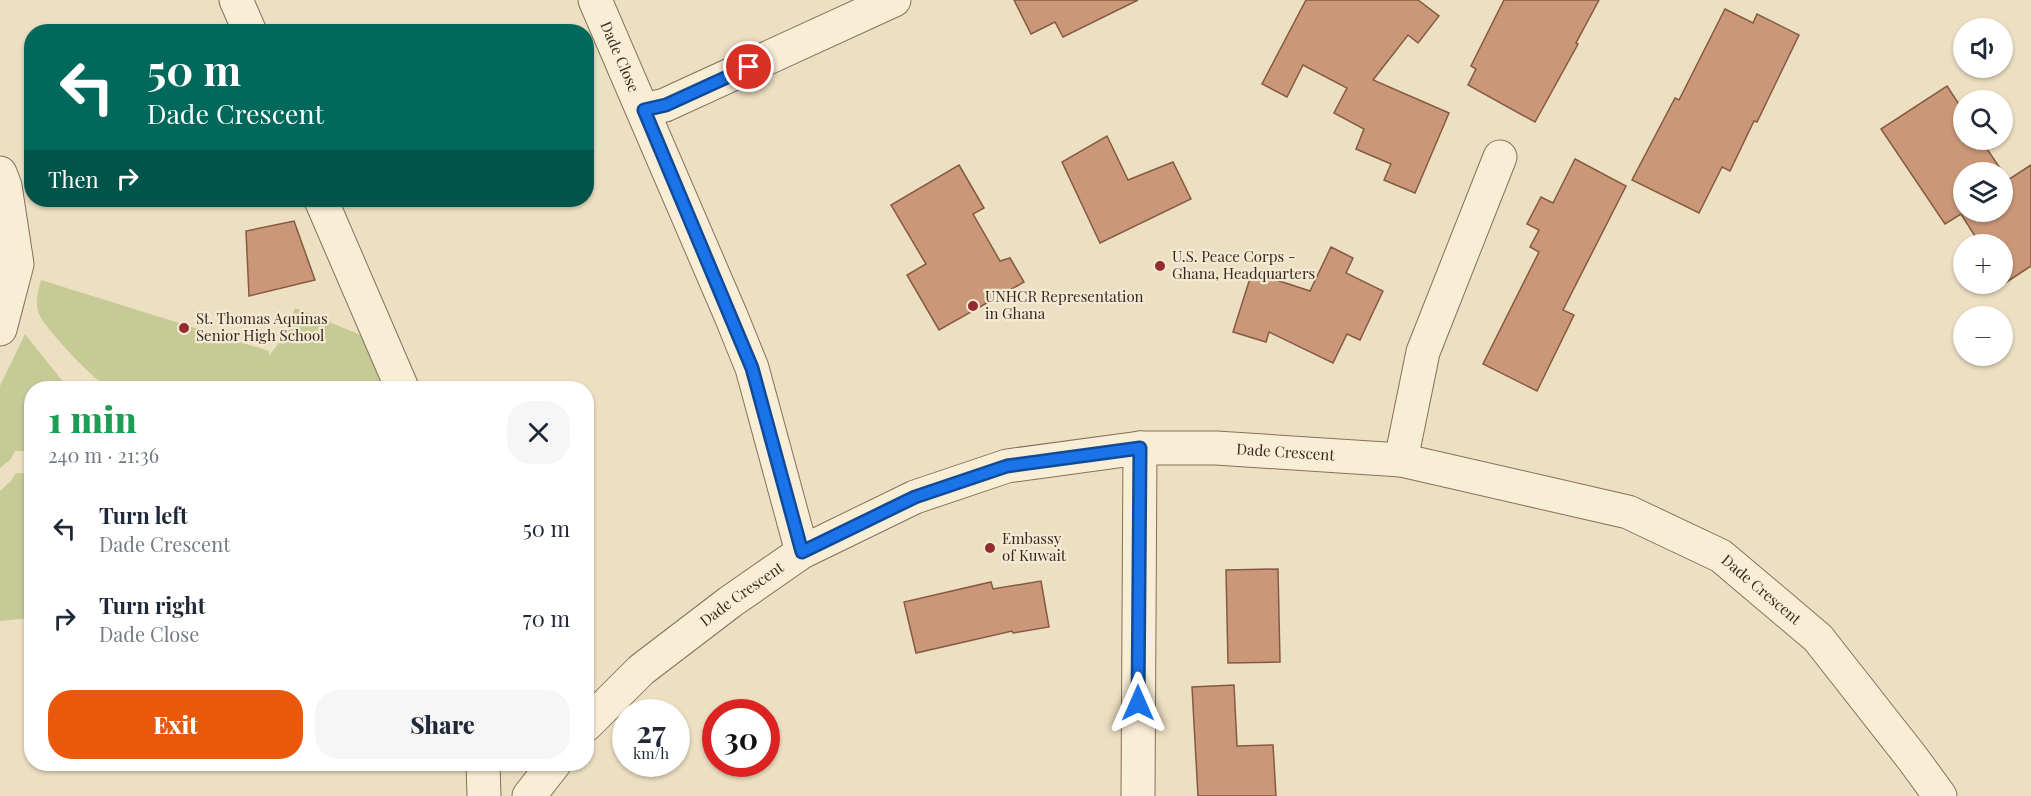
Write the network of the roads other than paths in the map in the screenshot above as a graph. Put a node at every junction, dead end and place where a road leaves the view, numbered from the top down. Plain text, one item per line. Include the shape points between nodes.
1 (236, 0) edge
2 (595, 0) edge
3 (894, 0) edge
4 (246, 24) edge
5 (644, 110) junction
6 (1500, 157) dead end
7 (0, 174) edge
8 (324, 207) edge
9 (8, 262) edge
10 (0, 329) edge
11 (399, 381) edge
12 (1140, 448) junction
13 (1401, 460) junction
14 (802, 552) junction
15 (594, 716) edge
16 (483, 771) edge
17 (549, 771) edge
18 (484, 796) edge
19 (529, 796) edge
20 (1138, 796) edge
21 (1940, 796) edge

1 - 4 street
2 - 5 street, Dade Close
3 - 5 street via 666,105
5 - 14 street, Dade Close via 752,368
6 - 13 street via 1423,352
7 - 9 street
8 - 11 street
9 - 10 street
12 - 13 street, Dade Crescent via 1216,448
12 - 14 street, Dade Crescent via 1007,466 915,497
12 - 20 street
13 - 21 street, Dade Crescent via 1628,512 1722,556 1818,638
14 - 15 street, Dade Crescent via 641,670
16 - 18 street
17 - 19 street

